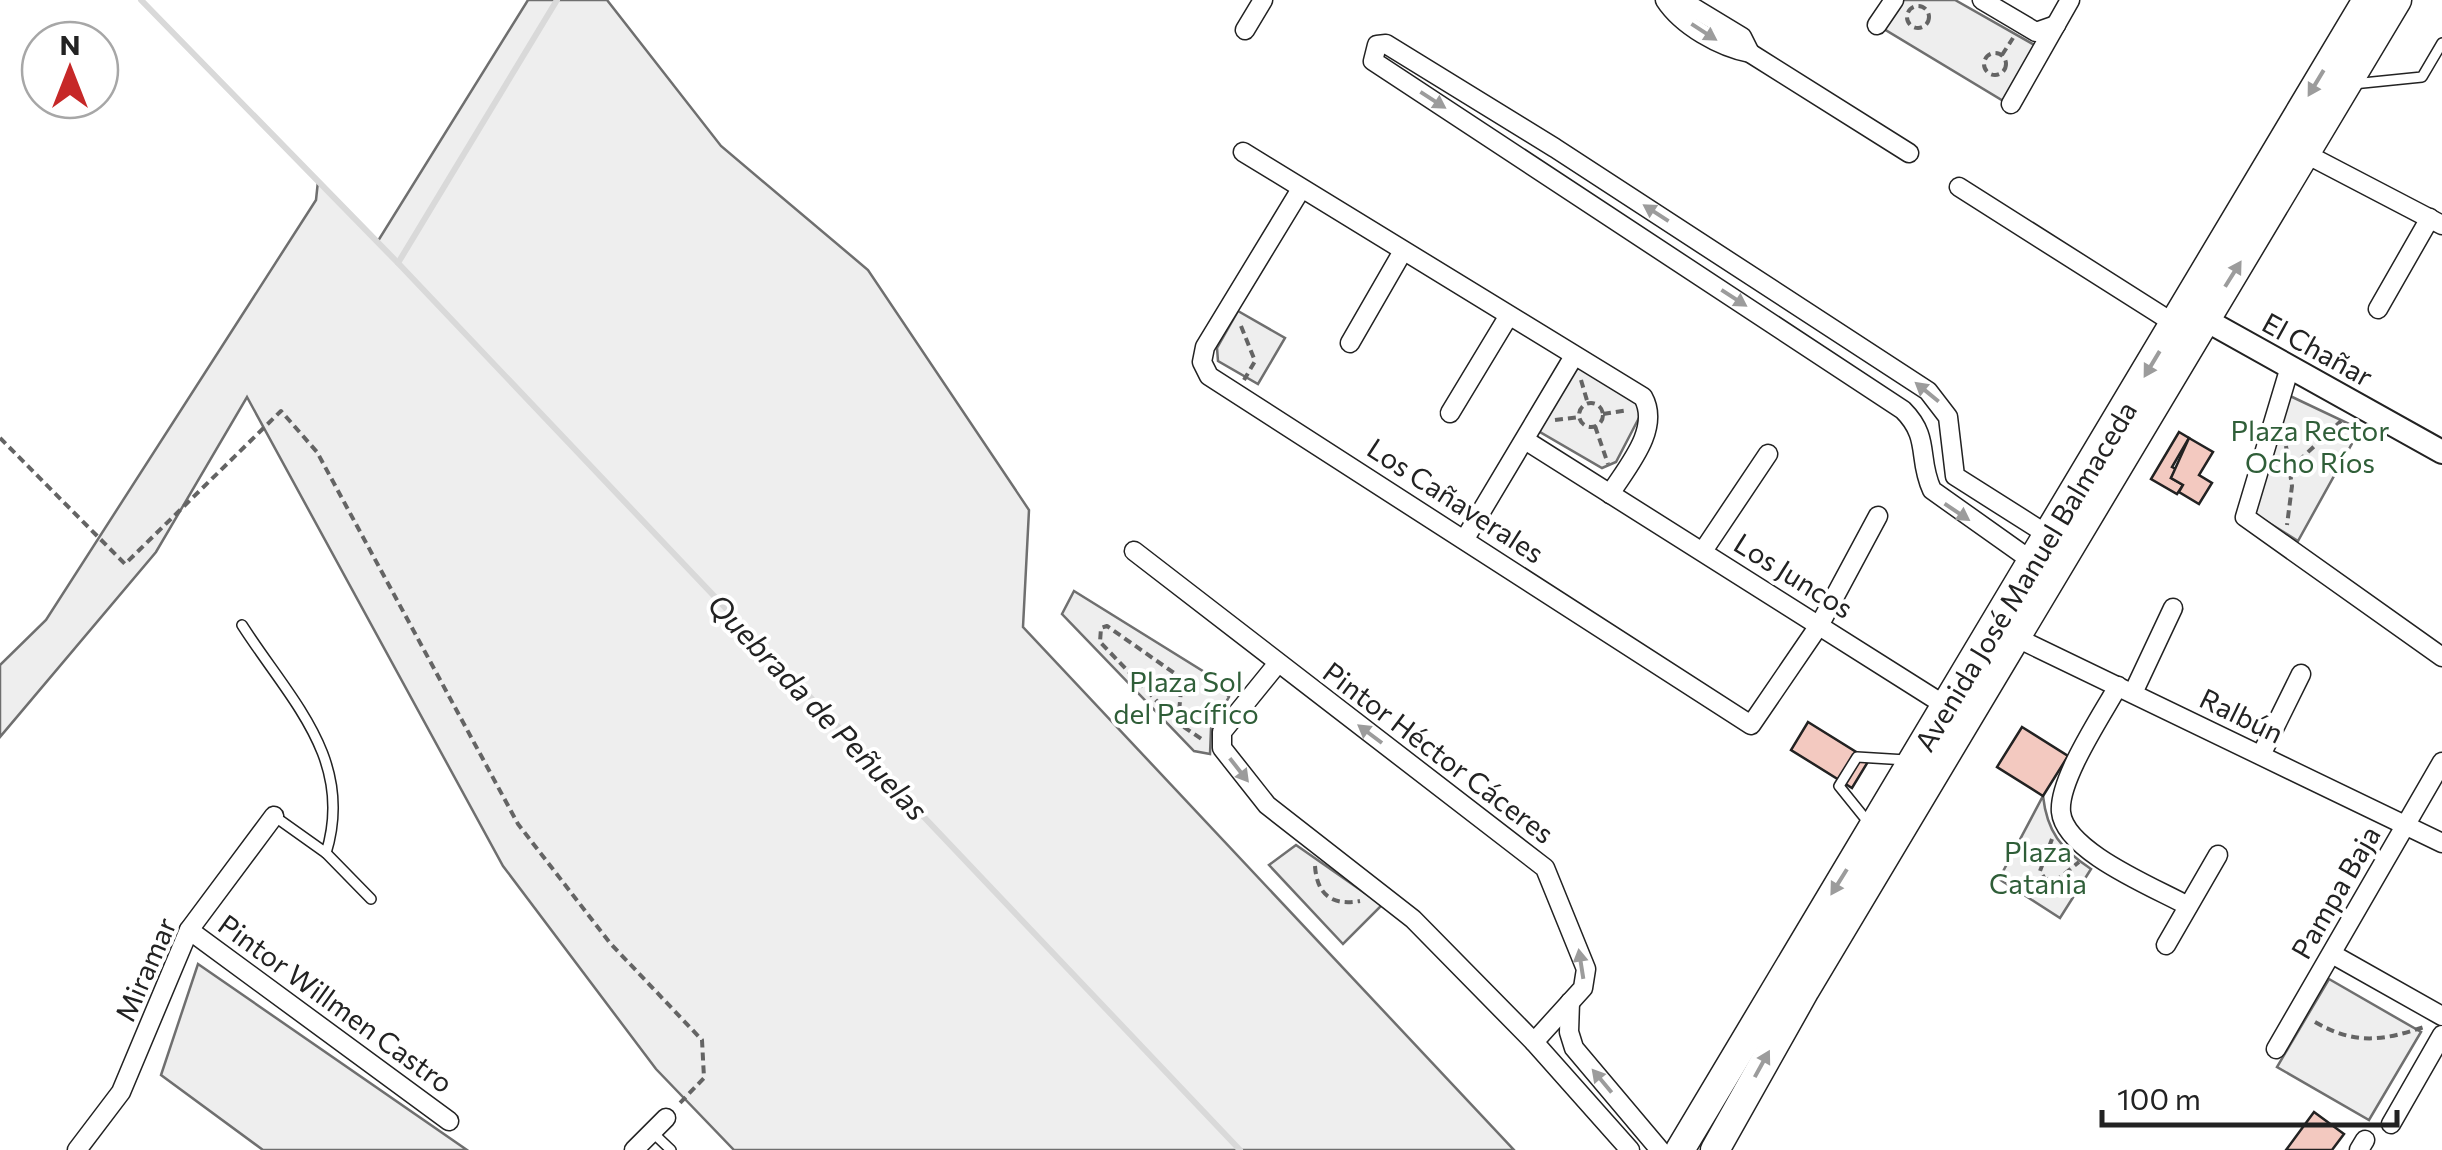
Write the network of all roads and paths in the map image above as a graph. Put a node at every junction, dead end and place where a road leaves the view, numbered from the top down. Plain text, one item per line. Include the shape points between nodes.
1 (1263, 0) edge
2 (1665, 0) edge
3 (1681, 0) edge
4 (1894, 0) edge
5 (1927, 0) edge
6 (1982, 0) edge
7 (2070, 0) edge
8 (2367, 0) edge
9 (2397, 0) edge
10 (1923, 8) junction
11 (1877, 25) dead end
12 (2056, 25) junction
13 (1245, 30) dead end
14 (2441, 47) edge
15 (1750, 53) junction
16 (2000, 74) joint
17 (2346, 84) junction
18 (2011, 104) dead end
19 (1555, 148) junction
20 (1242, 152) dead end
21 (1909, 153) dead end
22 (2306, 154) junction
23 (1539, 170) junction
24 (1960, 187) dead end
25 (1301, 188) junction
26 (2436, 221) edge
27 (1698, 241) junction
28 (1402, 252) junction
29 (1682, 264) junction
30 (2200, 278) junction
31 (2378, 309) dead end
32 (1226, 314) junction
33 (1508, 317) junction
34 (2204, 319) junction
35 (2175, 324) junction
36 (1350, 343) dead end
37 (1859, 346) junction
38 (1574, 356) junction
39 (1842, 370) junction
40 (2289, 370) junction
41 (1237, 393) junction
42 (2279, 402) junction
43 (2358, 405) junction
44 (1450, 413) dead end
45 (1595, 426) junction
46 (0, 438) edge
47 (1525, 440) junction
48 (2442, 452) edge
49 (1768, 454) dead end
50 (2290, 470) junction
51 (1613, 490) junction
52 (1878, 516) dead end
53 (2048, 535) junction
54 (1466, 537) junction
55 (2287, 548) junction
56 (1134, 551) dead end
57 (1703, 551) junction
58 (2032, 562) junction
59 (2172, 608) dead end
60 (1820, 624) junction
61 (242, 625) dead end
62 (2017, 638) junction
63 (2442, 657) edge
64 (1278, 664) junction
65 (2302, 674) dead end
66 (2125, 689) junction
67 (1946, 706) junction
68 (1178, 724) junction
69 (1222, 743) junction
70 (2262, 755) junction
71 (1914, 761) junction
72 (2442, 762) edge
73 (274, 816) joint
74 (2063, 816) junction
75 (2405, 824) junction
76 (1873, 828) junction
77 (2442, 843) edge
78 (1321, 847) junction
79 (2090, 852) junction
80 (326, 854) junction
81 (2218, 855) dead end
82 (1377, 890) junction
83 (371, 899) dead end
84 (2188, 906) junction
85 (189, 930) junction
86 (2166, 945) dead end
87 (2332, 954) junction
88 (1570, 1002) junction
89 (2298, 1012) junction
90 (2442, 1016) edge
91 (2433, 1031) edge
92 (1534, 1042) junction
93 (2276, 1049) dead end
94 (449, 1121) dead end
95 (658, 1124) junction
96 (2391, 1124) dead end
97 (77, 1150) edge
98 (634, 1150) edge
99 (671, 1150) edge
100 (1630, 1150) edge
101 (1660, 1150) edge
102 (1680, 1150) edge
103 (1716, 1150) edge

1 - 13 street
2 -> 15 street via 1729,48
3 - 15 street via 1742,37
4 - 11 street
5 - 10 path
6 - 12 street via 2036,32
7 - 12 street
8 -> 30 main road, Avenida José Manuel Balmaceda
9 - 17 main road, Avenida José Manuel Balmaceda
10 - 10 path via 1928,22 1913,28 1908,12
12 - 18 street
14 - 17 lane via 2422,78
15 - 21 street
16 - 16 path via 1985,69 1991,54 2005,58
17 - 22 main road, Avenida José Manuel Balmaceda
19 - 23 street
19 -> 23 street via 1386,44 1377,45 1373,60
27 -> 19 street
20 - 25 street
22 - 26 street
34 -> 22 main road, Avenida José Manuel Balmaceda
23 - 29 street
24 - 35 street
25 - 28 street
25 - 32 street, Los Cañaverales
26 - 31 street
27 - 29 street
27 - 37 street
28 - 33 street
28 - 36 street
29 -> 39 street
30 - 34 street via 2197,303
30 - 35 main road, Avenida José Manuel Balmaceda
32 - 41 path via 1246,330 1255,361
32 - 41 street, Los Cañaverales via 1202,362 1209,376
33 - 38 street
33 - 44 street
34 - 40 street, El Chañar
34 - 62 main road, Avenida José Manuel Balmaceda
35 -> 53 main road, Avenida José Manuel Balmaceda
37 - 39 street
53 -> 37 street via 1955,476 1941,404
38 - 47 street
38 - 51 street via 1643,396 1649,408 1644,439
39 -> 58 street via 1918,425 1924,474 1943,503
40 - 42 street
40 - 43 street, El Chañar
41 - 54 street, Los Cañaverales
42 - 50 path
42 - 55 street via 2245,518
43 - 48 street, El Chañar
43 - 50 path
45 - 45 path via 1581,421 1586,404 1602,410
45 - 51 path
46 - 95 path via 126,564 281,411 317,452 518,824 610,943 702,1040 704,1078
47 - 51 street, Los Juncos
47 - 54 street
49 - 57 street
50 - 55 path
51 - 57 street, Los Juncos
52 - 60 street
53 - 58 main road, Avenida José Manuel Balmaceda
54 - 60 street, Los Cañaverales via 1751,725
55 - 63 street
56 - 64 street, Pintor Héctor Cáceres
57 - 60 street, Los Juncos
58 - 67 main road, Avenida José Manuel Balmaceda
59 - 66 street
60 - 67 street, Los Juncos
61 - 80 lane via 328,758 335,824
62 - 66 street, Ralbún
103 -> 62 main road, Avenida José Manuel Balmaceda
64 - 69 street via 1222,732
88 -> 64 street, Pintor Héctor Cáceres via 1583,988 1586,969 1545,868
65 - 70 street
66 - 70 street, Ralbún
66 - 74 street via 2065,787
67 - 71 main road, Avenida José Manuel Balmaceda
68 - 68 path via 1100,642 1101,628 1174,673 1181,690
68 - 69 path via 1198,739
69 -> 78 street via 1267,805
70 - 75 street, Ralbún
71 - 76 main road, Avenida José Manuel Balmaceda
71 - 76 lane via 1857,757 1839,786
72 - 75 street, Pampa Baja
73 - 80 lane
73 - 85 street, Miramar
74 - 79 street
74 - 79 path via 2040,875 2058,879
75 - 77 street, Ralbún
75 - 87 street, Pampa Baja
76 -> 102 main road, Avenida José Manuel Balmaceda
78 - 82 street
78 - 82 path via 1316,884 1326,898 1358,902
79 - 84 street
80 - 83 lane
81 - 84 street
82 - 92 street
84 - 86 street
85 - 94 street, Pintor Willmen Castro
85 - 97 street, Miramar via 120,1092
87 - 89 street, Pampa Baja
87 - 90 street
88 - 92 street, Pintor Héctor Cáceres
101 -> 88 street, Pintor Héctor Cáceres via 1574,1048
89 - 91 path via 2362,1042
89 - 93 street, Pampa Baja
91 - 96 street
92 - 100 street
95 - 98 street
95 - 99 lane

